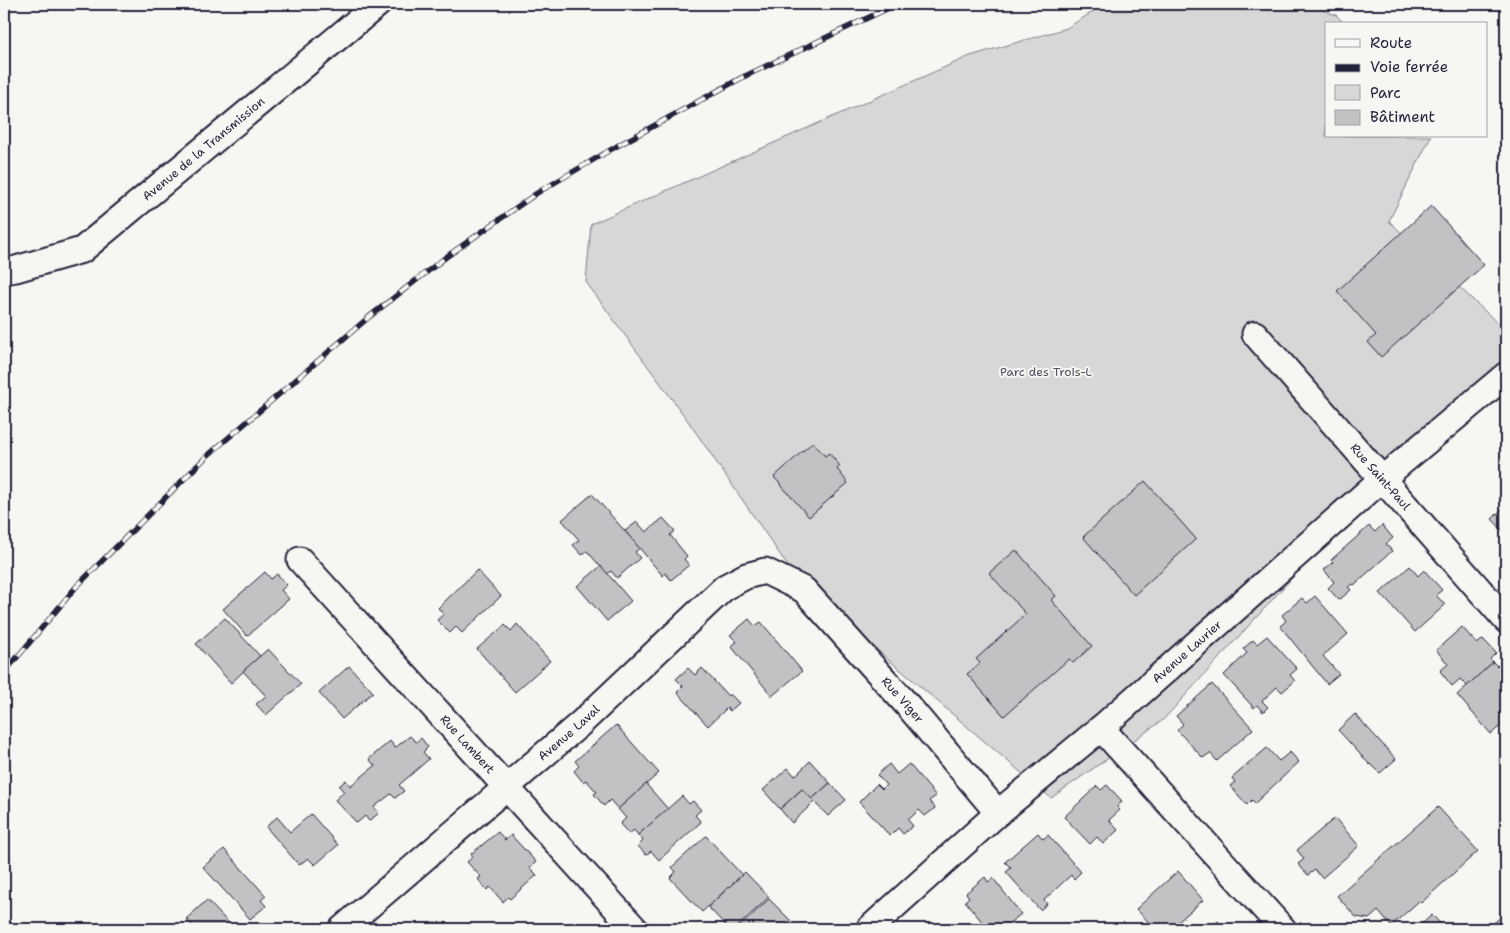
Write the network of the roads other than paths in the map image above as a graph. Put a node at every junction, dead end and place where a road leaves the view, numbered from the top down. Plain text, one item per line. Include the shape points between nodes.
1 (378, 4) edge
2 (10, 270) edge
3 (1255, 334) dead end
4 (1506, 375) edge
5 (1382, 479) junction
6 (300, 560) dead end
7 (804, 590) joint
8 (1506, 620) edge
9 (1101, 728) junction
10 (506, 787) junction
11 (998, 813) junction
12 (342, 929) edge
13 (635, 929) edge
14 (869, 929) edge
15 (1283, 929) edge

1 - 2 street, Avenue de la Transmission via 82,250
3 - 5 street, Rue Saint-Paul
4 - 5 street, Avenue Laurier
5 - 8 street, Rue Saint-Paul
5 - 9 street, Avenue Laurier
6 - 10 street, Rue Lambert
7 - 10 street, Avenue Laval via 765,570 725,588 581,723
7 - 11 street, Rue Viger
9 - 11 street, Avenue Laurier
9 - 15 street
10 - 12 street, Avenue Laval
10 - 13 street, Rue Lambert
11 - 14 street, Avenue Laurier

